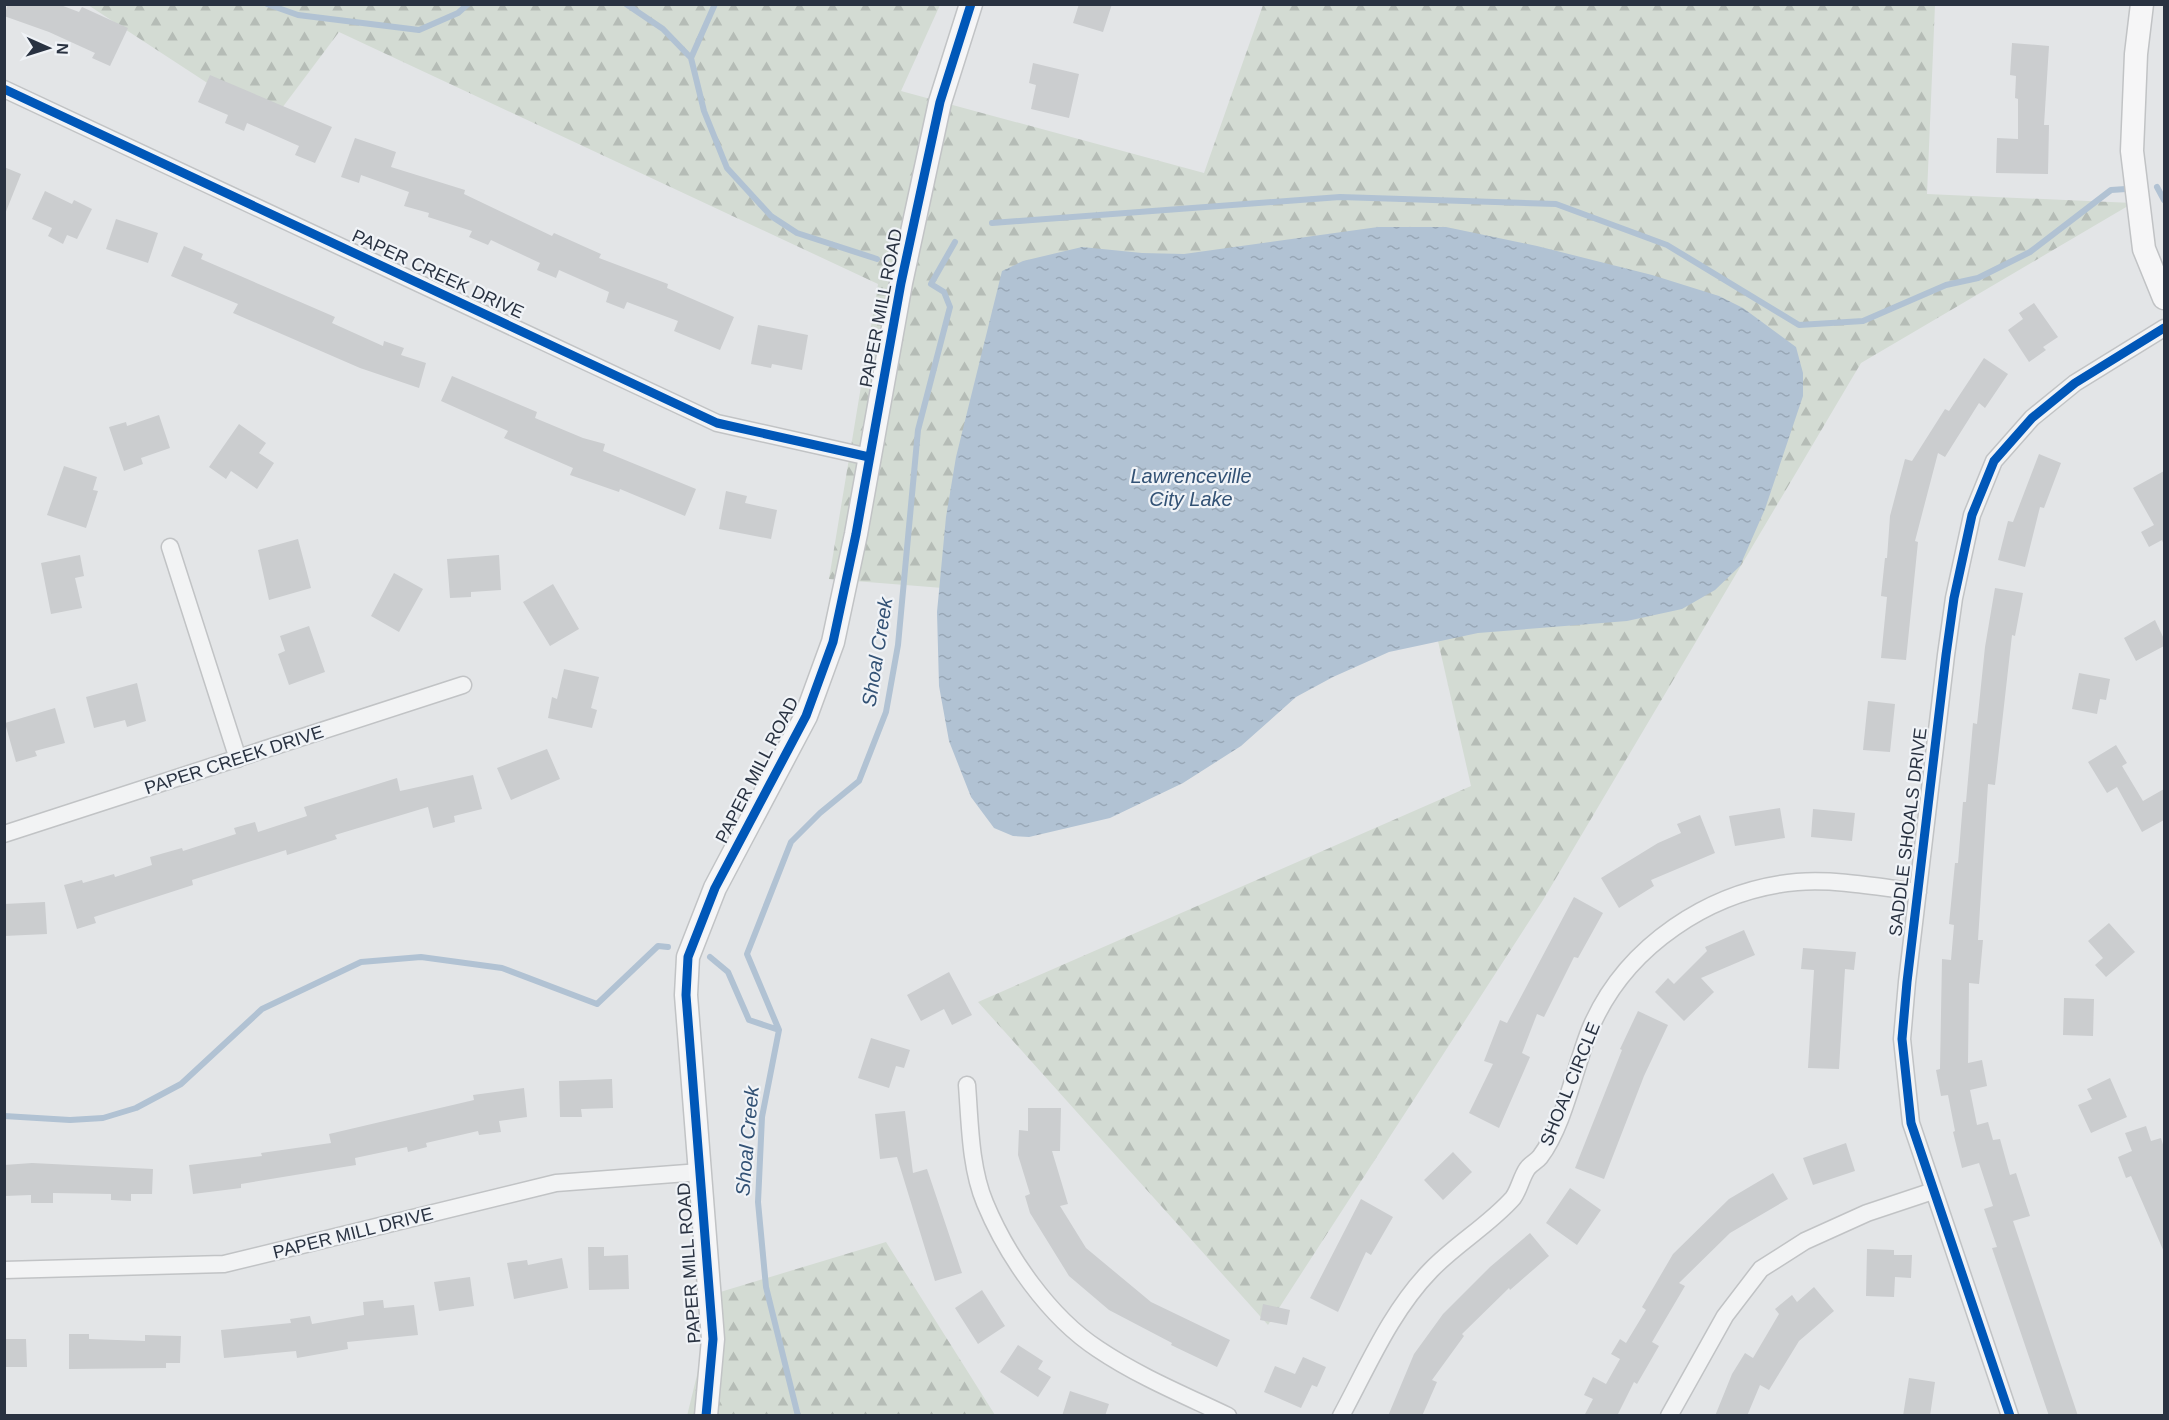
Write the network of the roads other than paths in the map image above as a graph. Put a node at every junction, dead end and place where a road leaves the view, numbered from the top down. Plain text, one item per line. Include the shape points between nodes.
1 (971, 4) edge
2 (2142, 4) edge
3 (4, 89) edge
4 (2164, 298) edge
5 (2164, 328) edge
6 (869, 457) junction
7 (170, 547) dead end
8 (464, 685) dead end
9 (237, 759) junction
10 (4, 834) edge
11 (1918, 892) junction
12 (967, 1085) dead end
13 (700, 1172) junction
14 (1933, 1191) junction
15 (4, 1270) edge
16 (706, 1416) edge
17 (1228, 1416) edge
18 (1341, 1416) edge
19 (1669, 1416) edge
20 (2010, 1416) edge

1 - 6 street, PAPER MILL ROAD via 940,102
2 - 4 street via 2132,151 2144,249
3 - 6 street, PAPER CREEK DRIVE via 717,423
5 - 11 street, SADDLE SHOALS DRIVE via 2075,382 2032,418 1994,461 1972,515 1954,598
6 - 13 street, PAPER MILL ROAD via 833,642 818,684 806,716 715,888 688,957 686,995
7 - 9 street
8 - 9 street, PAPER CREEK DRIVE
9 - 10 street, PAPER CREEK DRIVE
11 - 14 street, SADDLE SHOALS DRIVE via 1902,1039 1911,1123
11 - 18 street, SHOAL CIRCLE via 1831,881 1796,882 1753,891 1712,904 1672,928 1638,957 1614,986 1592,1026 1558,1120 1514,1197 1431,1269 1403,1304
12 - 17 street via 973,1152 984,1201 1013,1258 1052,1309 1096,1348
13 - 15 street, PAPER MILL DRIVE via 556,1183 224,1264
13 - 16 street, PAPER MILL ROAD via 713,1339
14 - 19 street via 1867,1213 1816,1236 1761,1269 1725,1316
14 - 20 street, SADDLE SHOALS DRIVE

